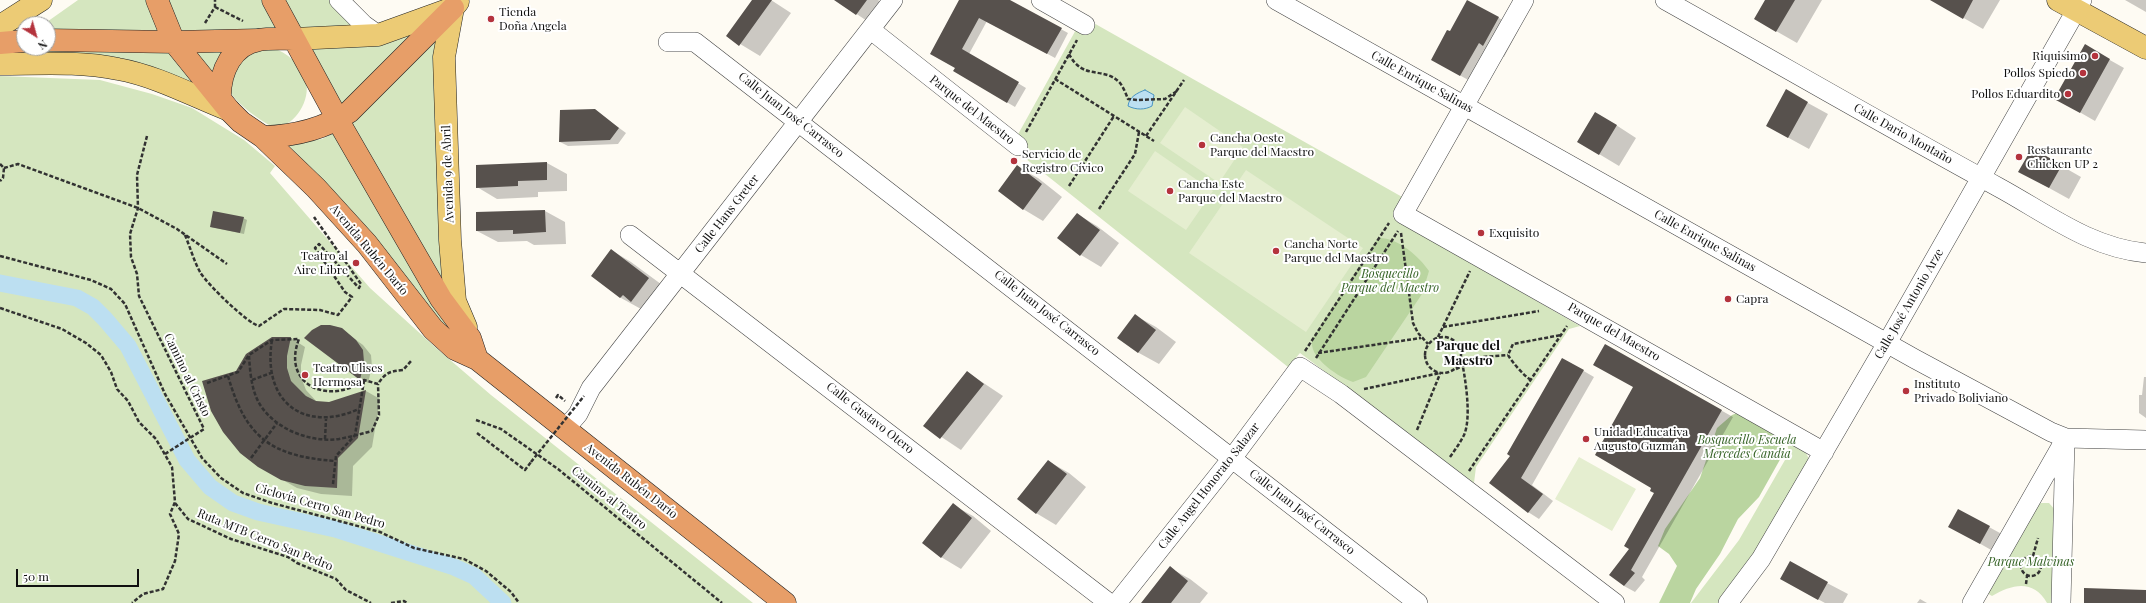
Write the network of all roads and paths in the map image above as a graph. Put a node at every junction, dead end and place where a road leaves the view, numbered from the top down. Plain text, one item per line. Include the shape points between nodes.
1 (41, 0) edge
2 (157, 0) edge
3 (215, 0) edge
4 (273, 0) edge
5 (339, 0) edge
6 (893, 0) edge
7 (1041, 0) edge
8 (1276, 0) edge
9 (1524, 0) edge
10 (1665, 0) edge
11 (2072, 3) edge
12 (457, 4) edge
13 (215, 7) junction
14 (1085, 25) joint
15 (0, 26) edge
16 (202, 28) dead end
17 (872, 30) junction
18 (254, 32) junction
19 (378, 35) junction
20 (294, 39) junction
21 (56, 40) edge
22 (16, 42) edge
23 (174, 42) junction
24 (668, 42) dead end
25 (0, 43) edge
26 (2146, 48) edge
27 (1069, 54) junction
28 (0, 64) edge
29 (1055, 79) junction
30 (1184, 80) dead end
31 (1177, 91) junction
32 (225, 103) junction
33 (1465, 106) junction
34 (1114, 116) junction
35 (338, 119) junction
36 (800, 121) junction
37 (1139, 132) junction
38 (147, 136) dead end
39 (1146, 136) junction
40 (263, 137) junction
41 (1154, 141) dead end
42 (1018, 146) joint
43 (0, 164) edge
44 (4, 168) junction
45 (1982, 178) junction
46 (0, 181) edge
47 (1069, 186) dead end
48 (138, 208) junction
49 (1098, 209) dead end
50 (313, 214) dead end
51 (1401, 221) junction
52 (630, 234) dead end
53 (185, 235) junction
54 (2146, 253) edge
55 (1477, 255) junction
56 (0, 256) edge
57 (227, 264) dead end
58 (681, 272) junction
59 (0, 308) edge
60 (1573, 309) junction
61 (1443, 327) junction
62 (1561, 335) junction
63 (1422, 337) junction
64 (1438, 337) junction
65 (470, 338) junction
66 (272, 340) junction
67 (1887, 343) junction
68 (1428, 344) junction
69 (1318, 353) junction
70 (249, 355) junction
71 (1508, 355) junction
72 (1461, 357) junction
73 (476, 359) junction
74 (411, 361) dead end
75 (1463, 366) junction
76 (1300, 367) junction
77 (1452, 371) junction
78 (271, 373) junction
79 (1440, 373) junction
80 (228, 376) junction
81 (252, 380) junction
82 (364, 380) junction
83 (1531, 380) junction
84 (207, 383) dead end
85 (378, 384) junction
86 (1341, 394) junction
87 (584, 396) dead end
88 (359, 410) junction
89 (326, 419) junction
90 (476, 420) dead end
91 (277, 423) junction
92 (565, 429) junction
93 (477, 433) dead end
94 (355, 435) junction
95 (190, 438) junction
96 (2066, 438) junction
97 (325, 439) junction
98 (2146, 440) edge
99 (264, 441) junction
100 (1410, 447) junction
101 (1824, 452) junction
102 (166, 454) junction
103 (1233, 457) junction
104 (252, 458) dead end
105 (335, 461) junction
106 (1442, 471) junction
107 (333, 484) dead end
108 (1460, 485) junction
109 (175, 502) junction
110 (2028, 503) junction
111 (2063, 508) junction
112 (2038, 538) dead end
113 (2033, 556) junction
114 (2027, 576) junction
115 (2026, 584) dead end
116 (132, 603) edge
117 (371, 603) edge
118 (391, 603) edge
119 (407, 603) edge
120 (519, 603) edge
121 (722, 603) edge
122 (785, 603) edge
123 (1109, 603) edge
124 (1116, 603) edge
125 (1418, 603) edge
126 (1615, 603) edge
127 (1728, 603) edge
128 (1972, 603) edge
129 (2060, 603) edge

1 - 15 main road
2 - 23 highway
3 - 13 path
4 - 20 highway
5 - 19 street
6 - 17 street, Calle Hans Greter
7 - 14 street
8 - 33 street, Calle Enrique Salinas
9 - 33 street
10 - 45 street, Calle Dario Montaño
11 - 26 main road
11 - 45 street, Calle José Antonio Arze
12 - 19 main road
12 - 35 highway via 349,112
12 - 65 main road, Avenida 9 de Abril via 444,57 450,240 455,300
13 - 16 path
13 - 18 path
14 - 27 path, Parque del Maestro
17 - 36 street, Calle Hans Greter
17 - 42 street, Parque del Maestro
18 - 20 highway
18 - 23 highway
18 - 32 highway via 231,57 224,69 220,83
19 - 20 main road
20 - 35 highway
21 - 23 highway
22 - 25 highway
23 - 32 highway
24 - 36 street, Calle Juan José Carrasco via 695,42
27 - 29 path, Parque del Maestro
27 - 31 path via 1074,64 1081,69 1114,78 1120,83 1128,99 1166,99
28 - 32 main road via 118,68
29 - 34 path
29 - 42 path, Parque del Maestro
30 - 31 path
31 - 39 path
32 - 40 highway via 241,122
33 - 51 street
33 - 67 street, Calle Enrique Salinas
34 - 37 path
34 - 47 path
35 - 40 highway via 283,136
35 - 65 highway via 441,299
36 - 58 street, Calle Hans Greter
36 - 103 street, Calle Juan José Carrasco
37 - 39 path
37 - 49 path via 1135,154
38 - 48 path, Camino al Cristo via 137,175
39 - 41 path
40 - 73 highway, Avenida Rubén Darío via 316,188 367,244 433,329 455,349
43 - 44 path
44 - 46 path
44 - 48 path via 18,164
45 - 54 street, Calle Dario Montaño via 2079,234 2115,248
45 - 67 street, Calle José Antonio Arze
48 - 53 path
48 - 95 path, Camino al Cristo via 130,234 139,296 204,429
50 - 53 path via 361,284 359,288 319,244 315,248 345,292 352,297 338,315 320,310 284,309 259,326 252,325 201,273
51 - 55 street, Parque del Maestro
51 - 63 path via 1414,323
51 - 69 path
51 - 76 path via 1390,223 1305,351
52 - 58 street, Calle Gustavo Otero
53 - 57 path
55 - 60 street, Parque del Maestro
55 - 61 path
56 - 95 path, Ciclovía Cerro San Pedro via 91,280 111,289 125,304 165,394
58 - 92 street, Calle Hans Greter via 591,388 578,414
58 - 123 street, Calle Gustavo Otero
59 - 102 path via 62,329 101,355 117,389 128,401 139,422 156,438
60 - 61 path
60 - 62 path
60 - 101 street, Parque del Maestro
61 - 64 path
62 - 71 path via 1513,344
62 - 83 path
63 - 68 path
63 - 69 path
64 - 68 path
64 - 72 path via 1455,341
65 - 73 highway
66 - 70 path
66 - 78 path via 269,358
66 - 82 path via 299,339 294,351 294,363 298,373 314,388 334,393 345,391
67 - 96 street, Calle Enrique Salinas
67 - 101 street, Calle José Antonio Arze
68 - 79 path via 1425,350 1426,362 1429,368
69 - 76 path via 1315,359
70 - 80 path via 238,372
70 - 81 path
71 - 75 path via 1482,357
71 - 83 path via 1523,376
72 - 75 path
72 - 77 path via 1460,363
73 - 92 highway, Avenida Rubén Darío
74 - 85 path via 403,370 391,371 384,375
75 - 77 path
75 - 106 path via 1467,403 1464,434
76 - 86 street
76 - 103 street, Calle Angel Honorato Salazar
77 - 79 path
78 - 81 path
78 - 89 path via 275,387 293,408 304,414
79 - 86 path
79 - 100 path
80 - 84 path
80 - 99 path via 240,408
81 - 91 path via 258,401
82 - 85 path
82 - 88 path
83 - 108 path
85 - 94 path via 379,415 372,431
86 - 100 street
87 - 93 path, bridge via 525,470
88 - 89 path
88 - 94 path
89 - 97 path
90 - 121 path, Camino al Teatro via 501,429 558,468
91 - 97 path via 294,433
91 - 99 path
92 - 122 highway, Avenida Rubén Darío
94 - 97 path
94 - 105 path via 336,456
95 - 102 path, Camino al Cristo
95 - 120 path, Ciclovía Cerro San Pedro via 202,458 221,478 244,493 380,532 414,548 464,559 486,571
96 - 98 street, Calle Enrique Salinas
96 - 110 street
96 - 111 street
99 - 104 path
99 - 105 path via 289,454 308,459
100 - 106 street
101 - 127 street, Calle José Antonio Arze via 1761,559
102 - 109 path via 172,467
103 - 124 street, Calle Angel Honorato Salazar
103 - 125 street, Calle Juan José Carrasco
105 - 107 path
106 - 108 street
108 - 126 street
109 - 116 path via 170,514 179,534 175,561 163,589 143,594
109 - 117 path, Ruta MTB Cerro San Pedro via 188,519 231,539 288,557 336,579 346,590
110 - 111 street via 2045,495 2052,497
110 - 128 street
111 - 129 street
112 - 113 path
113 - 114 path via 2026,557 2021,562 2020,569
113 - 114 path via 2039,560 2041,569 2034,576
114 - 115 path
118 - 119 path

